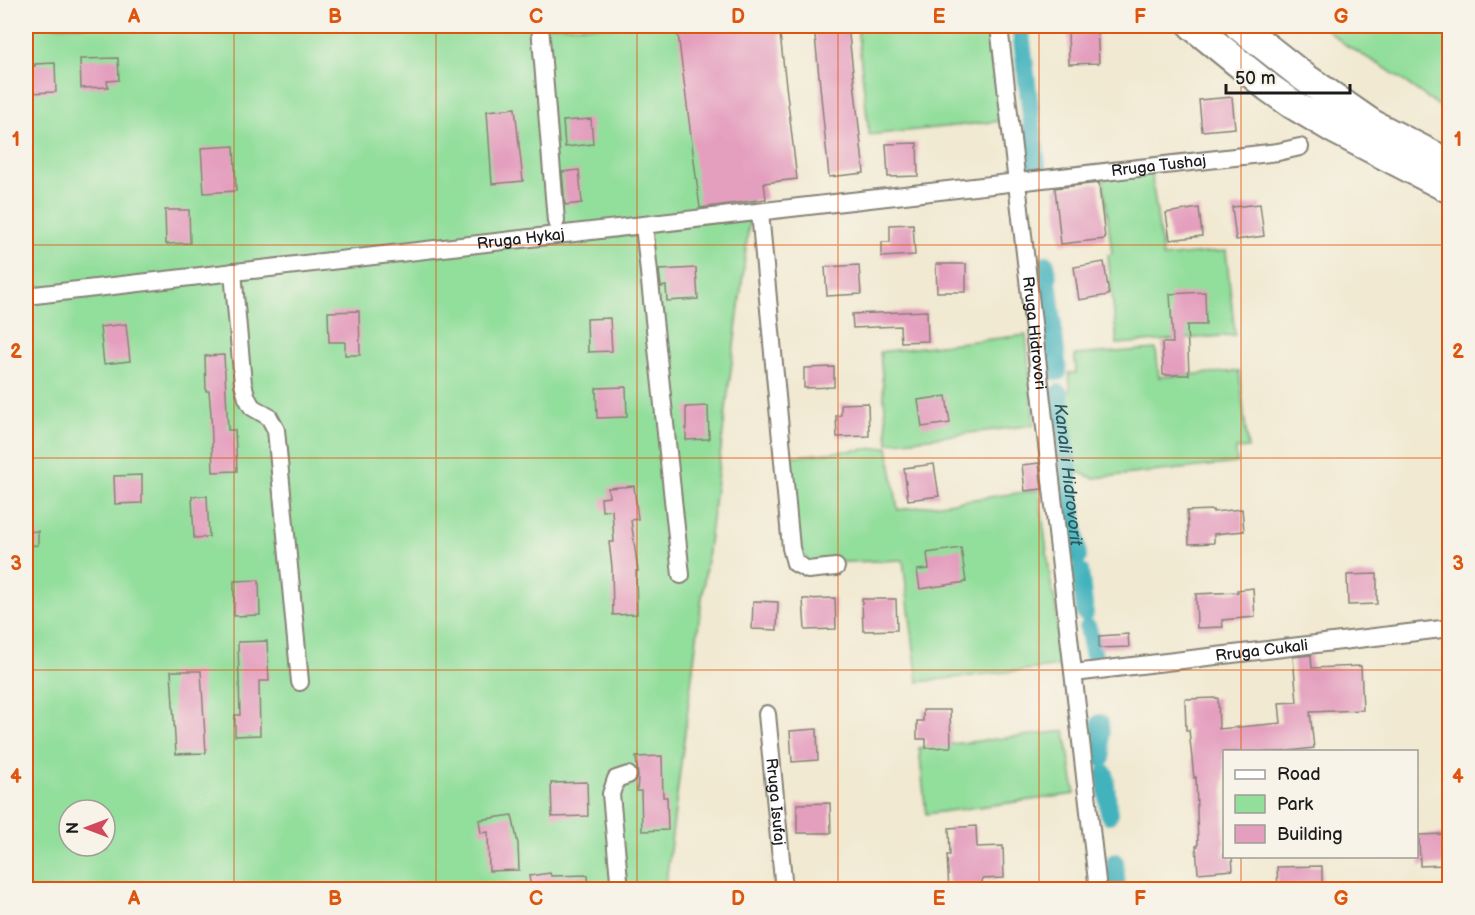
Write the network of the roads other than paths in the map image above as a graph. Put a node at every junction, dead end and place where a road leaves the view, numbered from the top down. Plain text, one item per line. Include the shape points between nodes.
1 (540, 26) edge
2 (999, 26) edge
3 (1193, 26) edge
4 (1239, 26) edge
5 (1300, 147) dead end
6 (1449, 164) edge
7 (1017, 182) junction
8 (1449, 189) edge
9 (760, 212) junction
10 (556, 221) dead end
11 (644, 225) junction
12 (233, 272) junction
13 (26, 296) edge
14 (836, 567) dead end
15 (681, 574) dead end
16 (1449, 628) edge
17 (1074, 673) junction
18 (300, 682) dead end
19 (766, 714) dead end
20 (628, 775) dead end
21 (620, 890) edge
22 (784, 890) edge
23 (1098, 890) edge

1 - 10 street
2 - 7 street, Rruga Hidrovori
3 - 8 highway via 1292,104
4 - 6 highway via 1372,124
5 - 7 street, Rruga Tushaj
7 - 9 street, Rruga Hykaj
7 - 17 street, Rruga Hidrovori
9 - 11 street, Rruga Hykaj
9 - 14 street via 790,548 795,564 808,570
11 - 12 street, Rruga Hykaj
11 - 15 street
12 - 13 street, Rruga Hykaj
12 - 18 street via 243,384 252,407 269,417 276,430
16 - 17 street, Rruga Cukali
17 - 23 street, Rruga Hidrovori
19 - 22 street, Rruga Isufaj
20 - 21 street via 616,779 611,794

